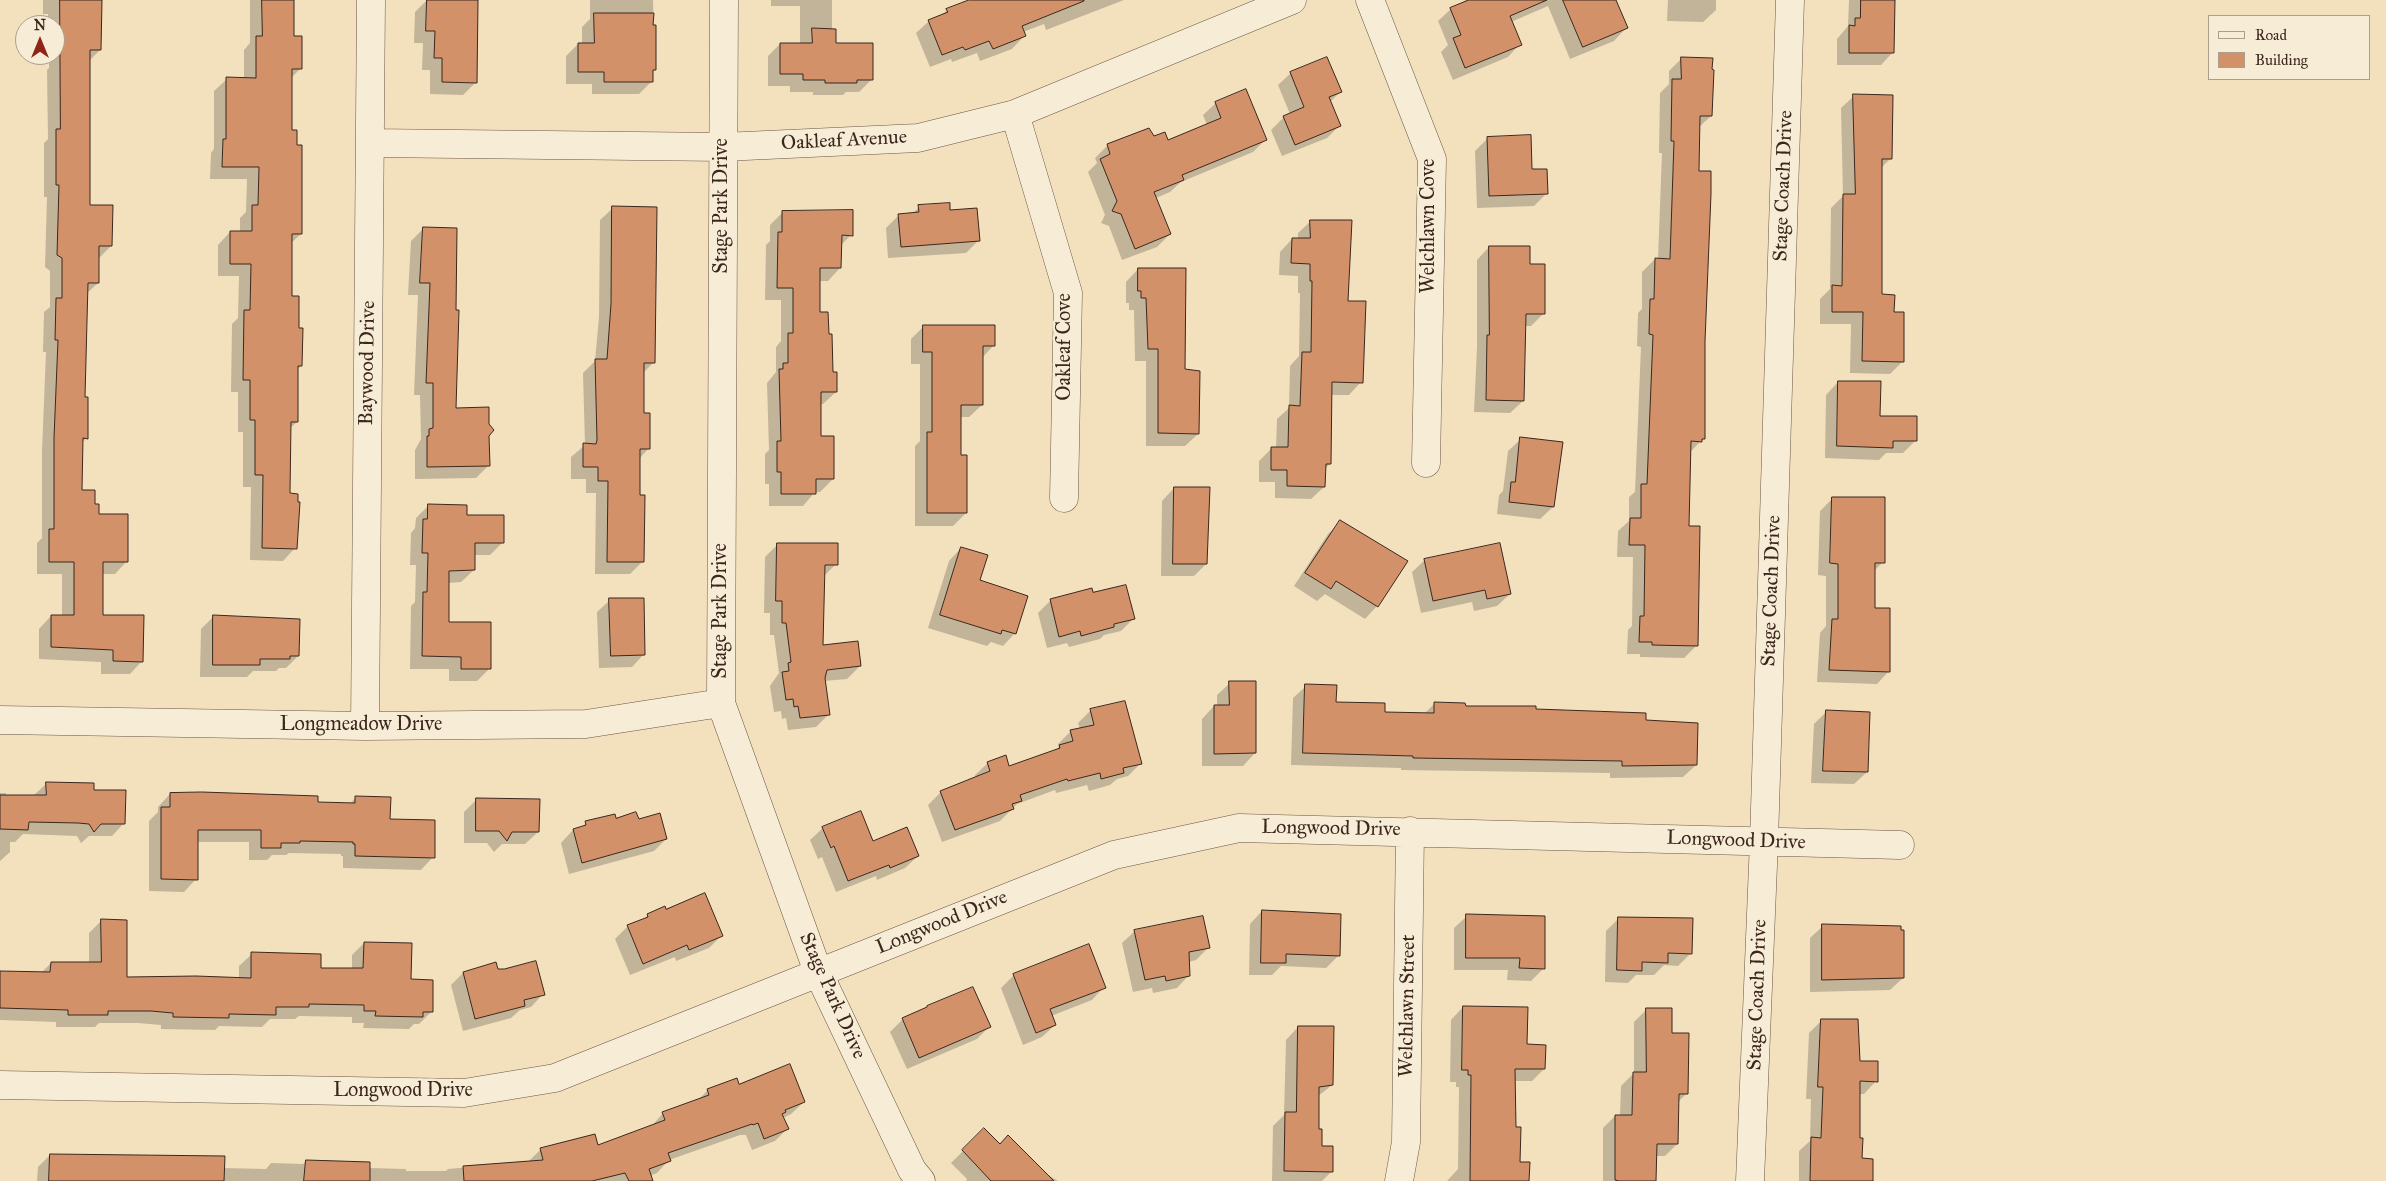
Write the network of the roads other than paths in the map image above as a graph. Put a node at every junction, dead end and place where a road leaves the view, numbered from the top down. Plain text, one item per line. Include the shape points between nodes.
1 (371, 0) edge
2 (724, 0) edge
3 (1292, 0) edge
4 (1370, 0) edge
5 (1790, 0) edge
6 (1015, 114) junction
7 (370, 143) junction
8 (722, 147) junction
9 (1426, 463) dead end
10 (1064, 498) dead end
11 (721, 703) junction
12 (0, 720) edge
13 (365, 726) junction
14 (1410, 831) junction
15 (1764, 841) junction
16 (1900, 845) dead end
17 (818, 972) junction
18 (0, 1085) edge
19 (922, 1181) edge
20 (1399, 1181) edge
21 (1750, 1181) edge

1 - 7 street, Baywood Drive
2 - 8 street, Stage Park Drive
3 - 6 street, Oakleaf Avenue
4 - 9 street, Welchlawn Cove via 1432,159
5 - 15 street, Stage Coach Drive
6 - 8 street, Oakleaf Avenue via 918,138
6 - 10 street, Oakleaf Cove via 1068,293
7 - 8 street, Oakleaf Avenue
7 - 13 street, Baywood Drive
8 - 11 street, Stage Park Drive
11 - 13 street, Longmeadow Drive via 586,724
11 - 17 street, Stage Park Drive
12 - 13 street, Longmeadow Drive
14 - 15 street, Longwood Drive
14 - 17 street, Longwood Drive via 1239,828 1114,856
14 - 20 street, Welchlawn Street via 1406,1142
15 - 16 street, Longwood Drive
15 - 21 street, Stage Coach Drive
17 - 18 street, Longwood Drive via 555,1078 464,1093
17 - 19 street, Stage Park Drive via 912,1170

